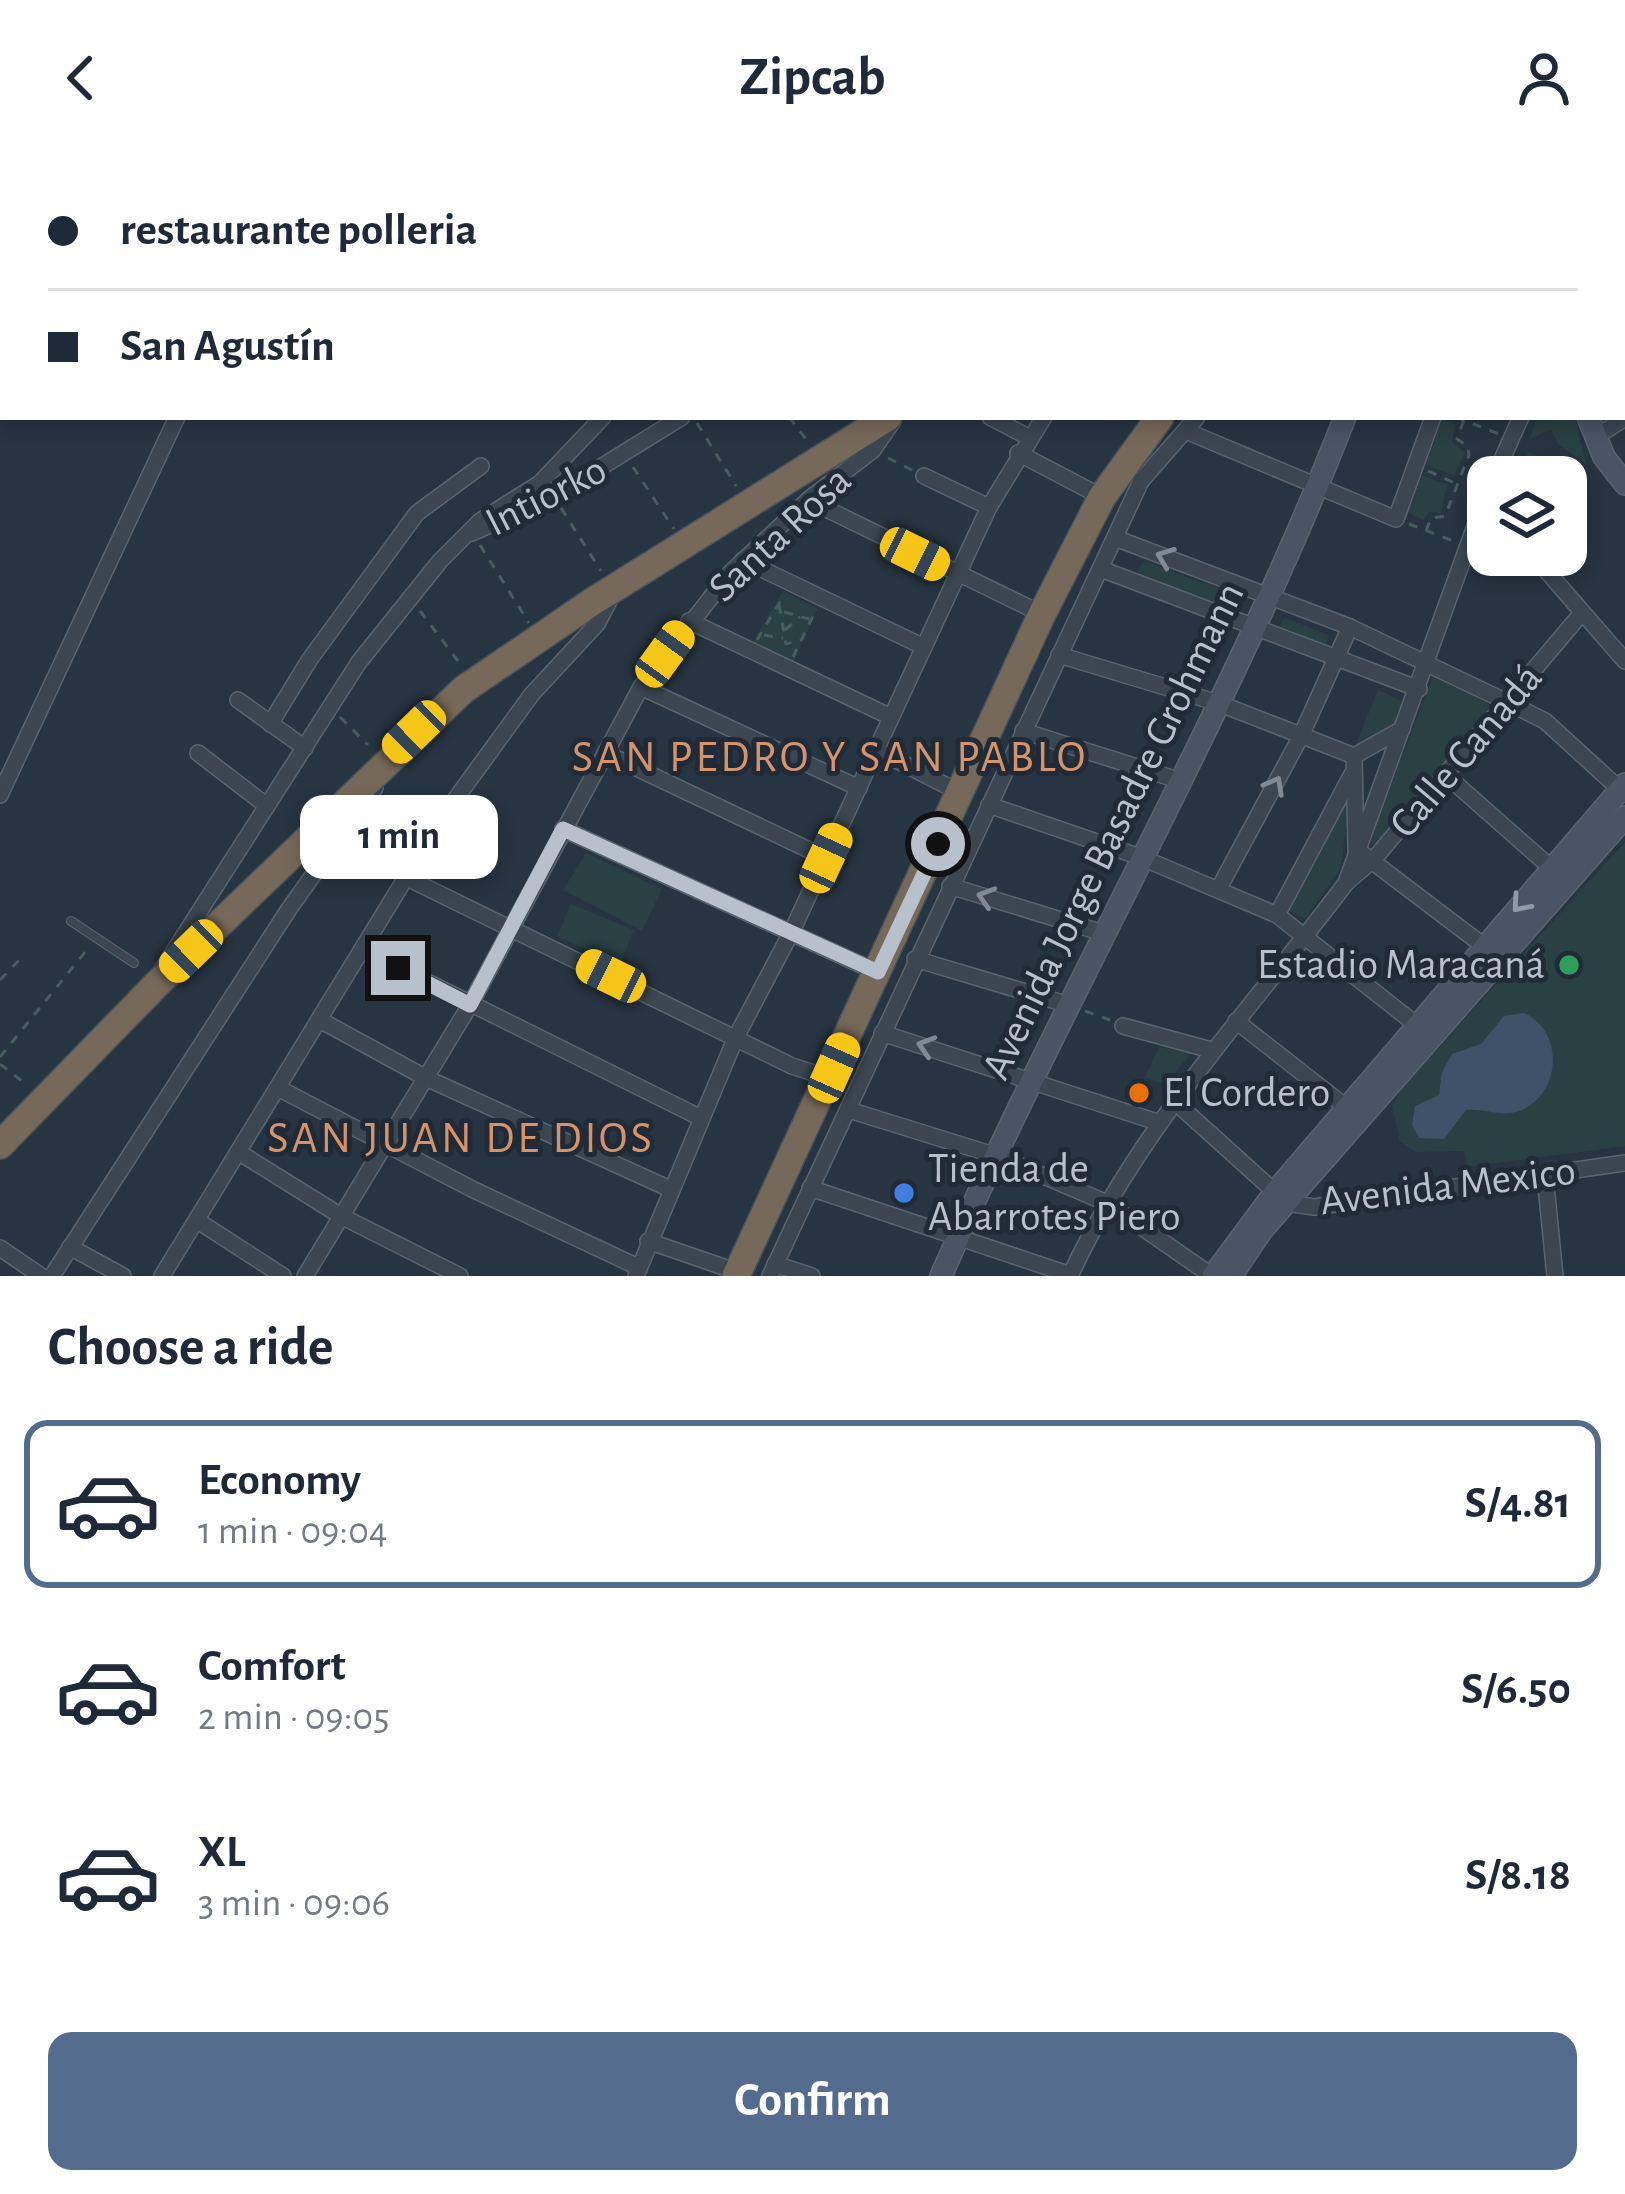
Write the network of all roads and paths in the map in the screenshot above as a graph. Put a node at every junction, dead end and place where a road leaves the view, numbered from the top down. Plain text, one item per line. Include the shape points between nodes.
1 (176, 420) edge
2 (600, 420) edge
3 (678, 420) edge
4 (695, 420) edge
5 (791, 420) edge
6 (996, 420) edge
7 (1042, 420) edge
8 (1158, 420) edge
9 (1344, 420) edge
10 (1431, 420) edge
11 (1464, 420) joint
12 (1520, 420) edge
13 (1191, 424) edge
14 (878, 426) edge
15 (1591, 428) edge
16 (1030, 438) junction
17 (1511, 439) junction
18 (804, 441) dead end
19 (1018, 453) junction
20 (625, 455) junction
21 (1503, 456) edge
22 (481, 466) dead end
23 (1415, 466) junction
24 (924, 476) joint
25 (1130, 477) junction
26 (736, 481) dead end
27 (1457, 484) junction
28 (1625, 484) edge
29 (1318, 488) junction
30 (554, 496) junction
31 (1102, 497) junction
32 (808, 500) junction
33 (989, 507) junction
34 (1396, 520) junction
35 (1426, 531) junction
36 (469, 534) junction
37 (677, 534) dead end
38 (1115, 538) junction
39 (1466, 541) joint
40 (743, 560) junction
41 (1101, 569) junction
42 (958, 574) junction
43 (1550, 576) edge
44 (611, 583) junction
45 (791, 584) junction
46 (822, 598) junction
47 (1273, 598) junction
48 (777, 611) junction
49 (421, 612) dead end
50 (1042, 614) junction
51 (1581, 614) junction
52 (801, 616) junction
53 (811, 620) junction
54 (689, 621) junction
55 (1256, 624) junction
56 (530, 625) dead end
57 (1350, 627) junction
58 (762, 632) junction
59 (784, 634) junction
60 (801, 640) junction
61 (924, 647) junction
62 (750, 652) junction
63 (1059, 655) junction
64 (1339, 656) junction
65 (1625, 661) edge
66 (1428, 665) junction
67 (462, 667) dead end
68 (788, 670) junction
69 (641, 687) junction
70 (1418, 689) junction
71 (238, 700) dead end
72 (1218, 703) junction
73 (1509, 704) junction
74 (331, 707) junction
75 (892, 718) junction
76 (270, 724) junction
77 (1402, 729) junction
78 (1023, 731) junction
79 (414, 732) junction
80 (1301, 736) junction
81 (368, 745) dead end
82 (305, 748) junction
83 (876, 750) junction
84 (198, 753) dead end
85 (605, 753) junction
86 (1355, 762) junction
87 (1447, 776) junction
88 (1178, 780) junction
89 (859, 788) junction
90 (1624, 789) edge
91 (961, 794) junction
92 (0, 796) edge
93 (989, 805) junction
94 (267, 806) junction
95 (1625, 817) edge
96 (563, 829) junction
97 (1356, 849) junction
98 (1140, 856) junction
99 (826, 858) junction
100 (1375, 860) junction
101 (1559, 876) junction
102 (405, 877) junction
103 (1346, 883) junction
104 (950, 886) junction
105 (1219, 887) junction
106 (1277, 915) junction
107 (71, 921) dead end
108 (512, 928) junction
109 (792, 931) junction
110 (1103, 933) junction
111 (1306, 937) junction
112 (96, 938) junction
113 (363, 950) junction
114 (1492, 953) junction
115 (22, 956) dead end
116 (915, 959) junction
117 (134, 963) dead end
118 (878, 972) junction
119 (0, 980) edge
120 (159, 982) junction
121 (470, 1005) junction
122 (1069, 1005) junction
123 (320, 1020) junction
124 (1236, 1021) junction
125 (1123, 1025) joint
126 (1425, 1032) junction
127 (883, 1033) junction
128 (736, 1037) junction
129 (1211, 1051) junction
130 (0, 1057) edge
131 (0, 1064) edge
132 (426, 1078) junction
133 (829, 1078) junction
134 (1034, 1080) junction
135 (278, 1088) junction
136 (45, 1099) junction
137 (1173, 1100) junction
138 (848, 1110) junction
139 (1355, 1115) junction
140 (701, 1118) junction
141 (1157, 1122) junction
142 (0, 1145) edge
143 (384, 1146) junction
144 (240, 1153) junction
145 (997, 1156) junction
146 (1625, 1163) edge
147 (1545, 1175) junction
148 (811, 1188) junction
149 (670, 1190) junction
150 (1281, 1197) junction
151 (1107, 1203) junction
152 (341, 1216) junction
153 (198, 1221) junction
154 (959, 1234) junction
155 (648, 1241) junction
156 (70, 1247) junction
157 (0, 1248) edge
158 (772, 1270) edge
159 (637, 1271) edge
160 (737, 1274) edge
161 (1070, 1275) edge
162 (1231, 1275) edge
163 (41, 1276) edge
164 (52, 1276) edge
165 (123, 1276) edge
166 (161, 1276) edge
167 (284, 1276) edge
168 (305, 1276) edge
169 (460, 1276) edge
170 (812, 1276) edge
171 (941, 1276) edge
172 (1214, 1276) edge
173 (1556, 1276) edge

1 - 92 street
2 - 36 street via 540,482
3 - 20 street, Intiorko
4 - 26 path
5 - 18 path
6 - 16 street
7 - 16 street
8 - 25 highway
9 - 29 street, Avenida Jorge Basadre Grohmann
10 - 23 street
11 - 17 path
11 - 27 path via 1457,439 1469,455
12 - 17 street
13 - 25 street
13 - 29 street
14 - 24 path
14 - 32 street, Santa Rosa
14 - 44 highway
15 - 28 street
16 - 19 street
17 - 21 street
19 - 31 street
19 - 33 street
20 - 30 street, Intiorko
20 - 37 path
22 - 76 street via 417,513
23 - 27 path
23 - 34 street
24 - 33 street
25 - 31 highway
25 - 38 street
27 - 35 path via 1445,516 1431,518
29 - 34 street
29 - 47 street, Avenida Jorge Basadre Grohmann
30 - 36 street, Intiorko
30 - 44 path
31 - 50 highway
32 - 40 street, Santa Rosa
32 - 42 street
33 - 42 street
34 - 35 path
35 - 39 path
36 - 56 path
36 - 74 street via 359,662
38 - 41 street
47 -> 38 street
39 - 66 street
40 - 45 street
40 - 54 street, Santa Rosa
41 - 55 street
41 - 63 street
42 - 50 street
42 - 61 street
43 - 51 street
44 - 79 highway
44 - 102 street via 597,624 532,694
45 - 46 street
45 - 48 path
46 - 53 path
46 - 61 street
47 - 55 street, Avenida Jorge Basadre Grohmann
47 - 57 street
48 - 52 path
48 - 58 path
48 - 59 path
49 - 67 path
50 - 91 highway
51 - 65 street
51 - 73 street, Calle Canadá
52 - 53 path
52 - 59 path
53 - 60 path
54 - 62 street
54 - 69 street, Santa Rosa
55 - 64 street
55 - 72 street, Avenida Jorge Basadre Grohmann
57 - 64 street
57 - 66 street
58 - 59 path
58 - 62 path
59 - 60 path via 786,644
60 - 68 path
61 - 75 street
62 - 68 street
63 - 72 street
63 - 78 street
64 - 70 street
64 - 80 street
66 - 70 street
66 - 73 street
68 - 75 street
69 - 85 street, Santa Rosa
69 - 89 street
70 - 77 street
71 - 76 street
72 - 80 street
72 - 88 street, Avenida Jorge Basadre Grohmann
73 - 87 street, Calle Canadá
73 - 90 street via 1545,721
74 - 81 path
74 - 82 street
75 - 83 street
76 - 82 street
77 - 86 street
77 - 97 street
78 - 88 street
78 - 93 street
79 - 120 highway
79 - 156 street
80 - 86 street
105 -> 80 street
82 - 94 street
83 - 89 street
83 - 91 street
84 - 94 street
85 - 96 street, Santa Rosa
85 - 99 street
86 - 97 street
86 - 106 street
87 - 100 street, Calle Canadá
87 - 101 street
88 - 98 street, Avenida Jorge Basadre Grohmann
89 - 99 street
90 - 101 street
91 - 118 highway
93 - 98 street
93 - 104 street
94 - 120 street via 162,963
95 - 101 street
96 - 108 street, Santa Rosa
96 - 109 street
97 - 100 street
97 - 103 street
98 - 105 street
98 - 110 street, Avenida Jorge Basadre Grohmann
99 - 109 street
100 - 103 street, Calle Canadá
100 - 114 street
101 - 114 street
102 - 108 street
102 - 113 street
103 - 111 street
110 -> 104 street
104 - 116 street
105 - 106 street
106 - 111 street
107 - 112 lane
108 - 121 street, Santa Rosa
108 - 128 street
109 - 118 street
109 - 128 street
110 - 122 street, Avenida Jorge Basadre Grohmann
111 - 124 street
111 - 126 street
112 - 117 lane
112 - 130 path
113 - 121 street
113 - 123 street
114 - 126 street
115 - 119 path
116 - 122 street
116 - 127 street
118 - 133 highway
120 - 136 highway
121 - 132 street, Santa Rosa
121 - 140 street
122 - 125 path
122 - 134 street, Avenida Jorge Basadre Grohmann
123 - 132 street
123 - 135 street
124 - 129 street
124 - 139 street
125 - 129 street
126 - 139 street
134 -> 127 street
127 - 138 street
128 - 133 street
128 - 140 street
129 - 137 street
131 - 136 path
132 - 143 street, Santa Rosa
132 - 149 street
133 - 160 highway
134 - 141 street
134 - 145 street, Avenida Jorge Basadre Grohmann
135 - 143 street
135 - 144 street
136 - 142 highway
137 - 141 street
137 - 150 street
138 - 145 street
138 - 148 street
139 - 150 street
140 - 149 street
141 - 151 street
143 - 152 street, Santa Rosa
143 - 159 street
144 - 152 street
144 - 153 street
145 - 151 street
145 - 154 street, Avenida Jorge Basadre Grohmann
146 - 147 street, Avenida Mexico
147 - 150 street, Avenida Mexico via 1314,1207
147 - 173 street
148 - 154 street
148 - 158 street
149 - 155 street
150 - 162 street
150 - 172 street
151 - 161 street
151 - 172 street
152 - 168 street, Santa Rosa
152 - 169 street
153 - 166 street
153 - 167 street
154 - 161 street
154 - 171 street, Avenida Jorge Basadre Grohmann
155 - 159 street
155 - 160 street
156 - 164 street
156 - 165 street
157 - 163 street
158 - 170 street
162 - 172 street

